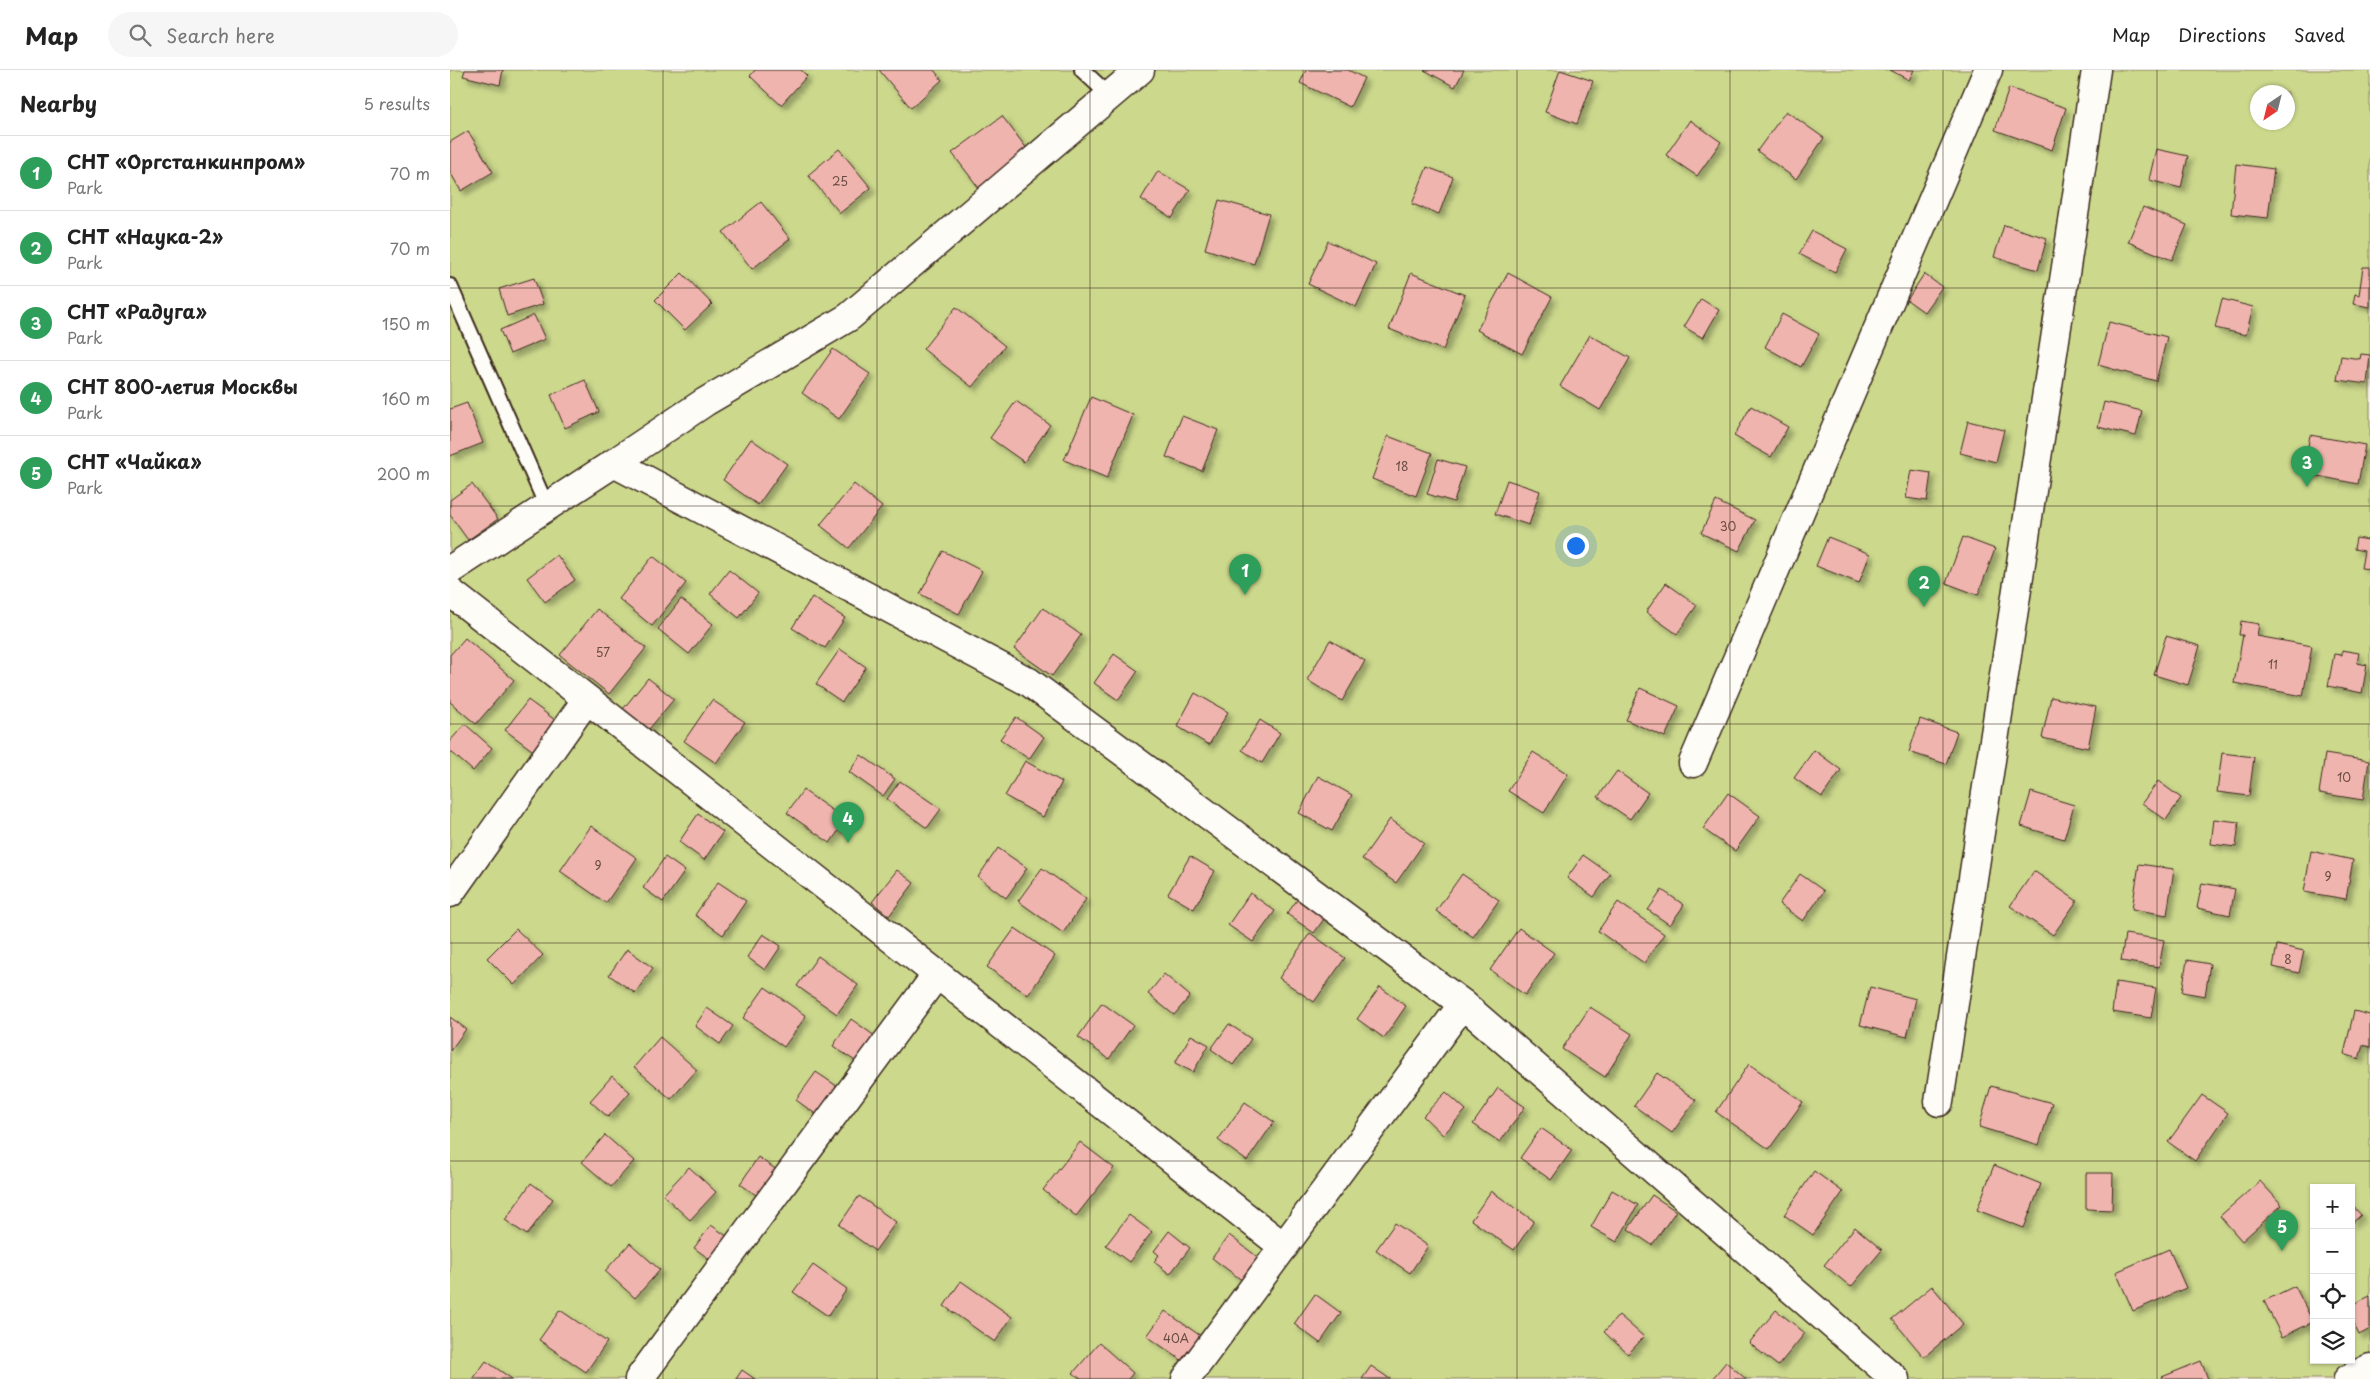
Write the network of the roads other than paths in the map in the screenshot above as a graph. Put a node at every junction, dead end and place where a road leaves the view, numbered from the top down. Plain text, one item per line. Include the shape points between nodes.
1 (1082, 70) edge
2 (1140, 70) edge
3 (1988, 70) edge
4 (2096, 70) edge
5 (1110, 96) junction
6 (450, 286) edge
7 (614, 464) junction
8 (547, 508) junction
9 (450, 570) edge
10 (450, 592) edge
11 (587, 699) junction
12 (1693, 763) dead end
13 (450, 893) edge
14 (938, 974) junction
15 (1463, 1004) junction
16 (1939, 1102) dead end
17 (1284, 1247) junction
18 (2370, 1368) edge
19 (640, 1379) edge
20 (1186, 1379) edge
21 (1895, 1379) edge
22 (2348, 1379) edge

1 - 5 lane
2 - 5 street
3 - 12 street
4 - 16 street
5 - 7 street via 849,317 705,402
6 - 8 lane
7 - 8 street
7 - 15 street via 1029,682
8 - 9 street
10 - 11 street
11 - 13 street
11 - 14 street
14 - 17 street
14 - 19 street
15 - 17 street
15 - 21 street
17 - 20 street
18 - 22 street

